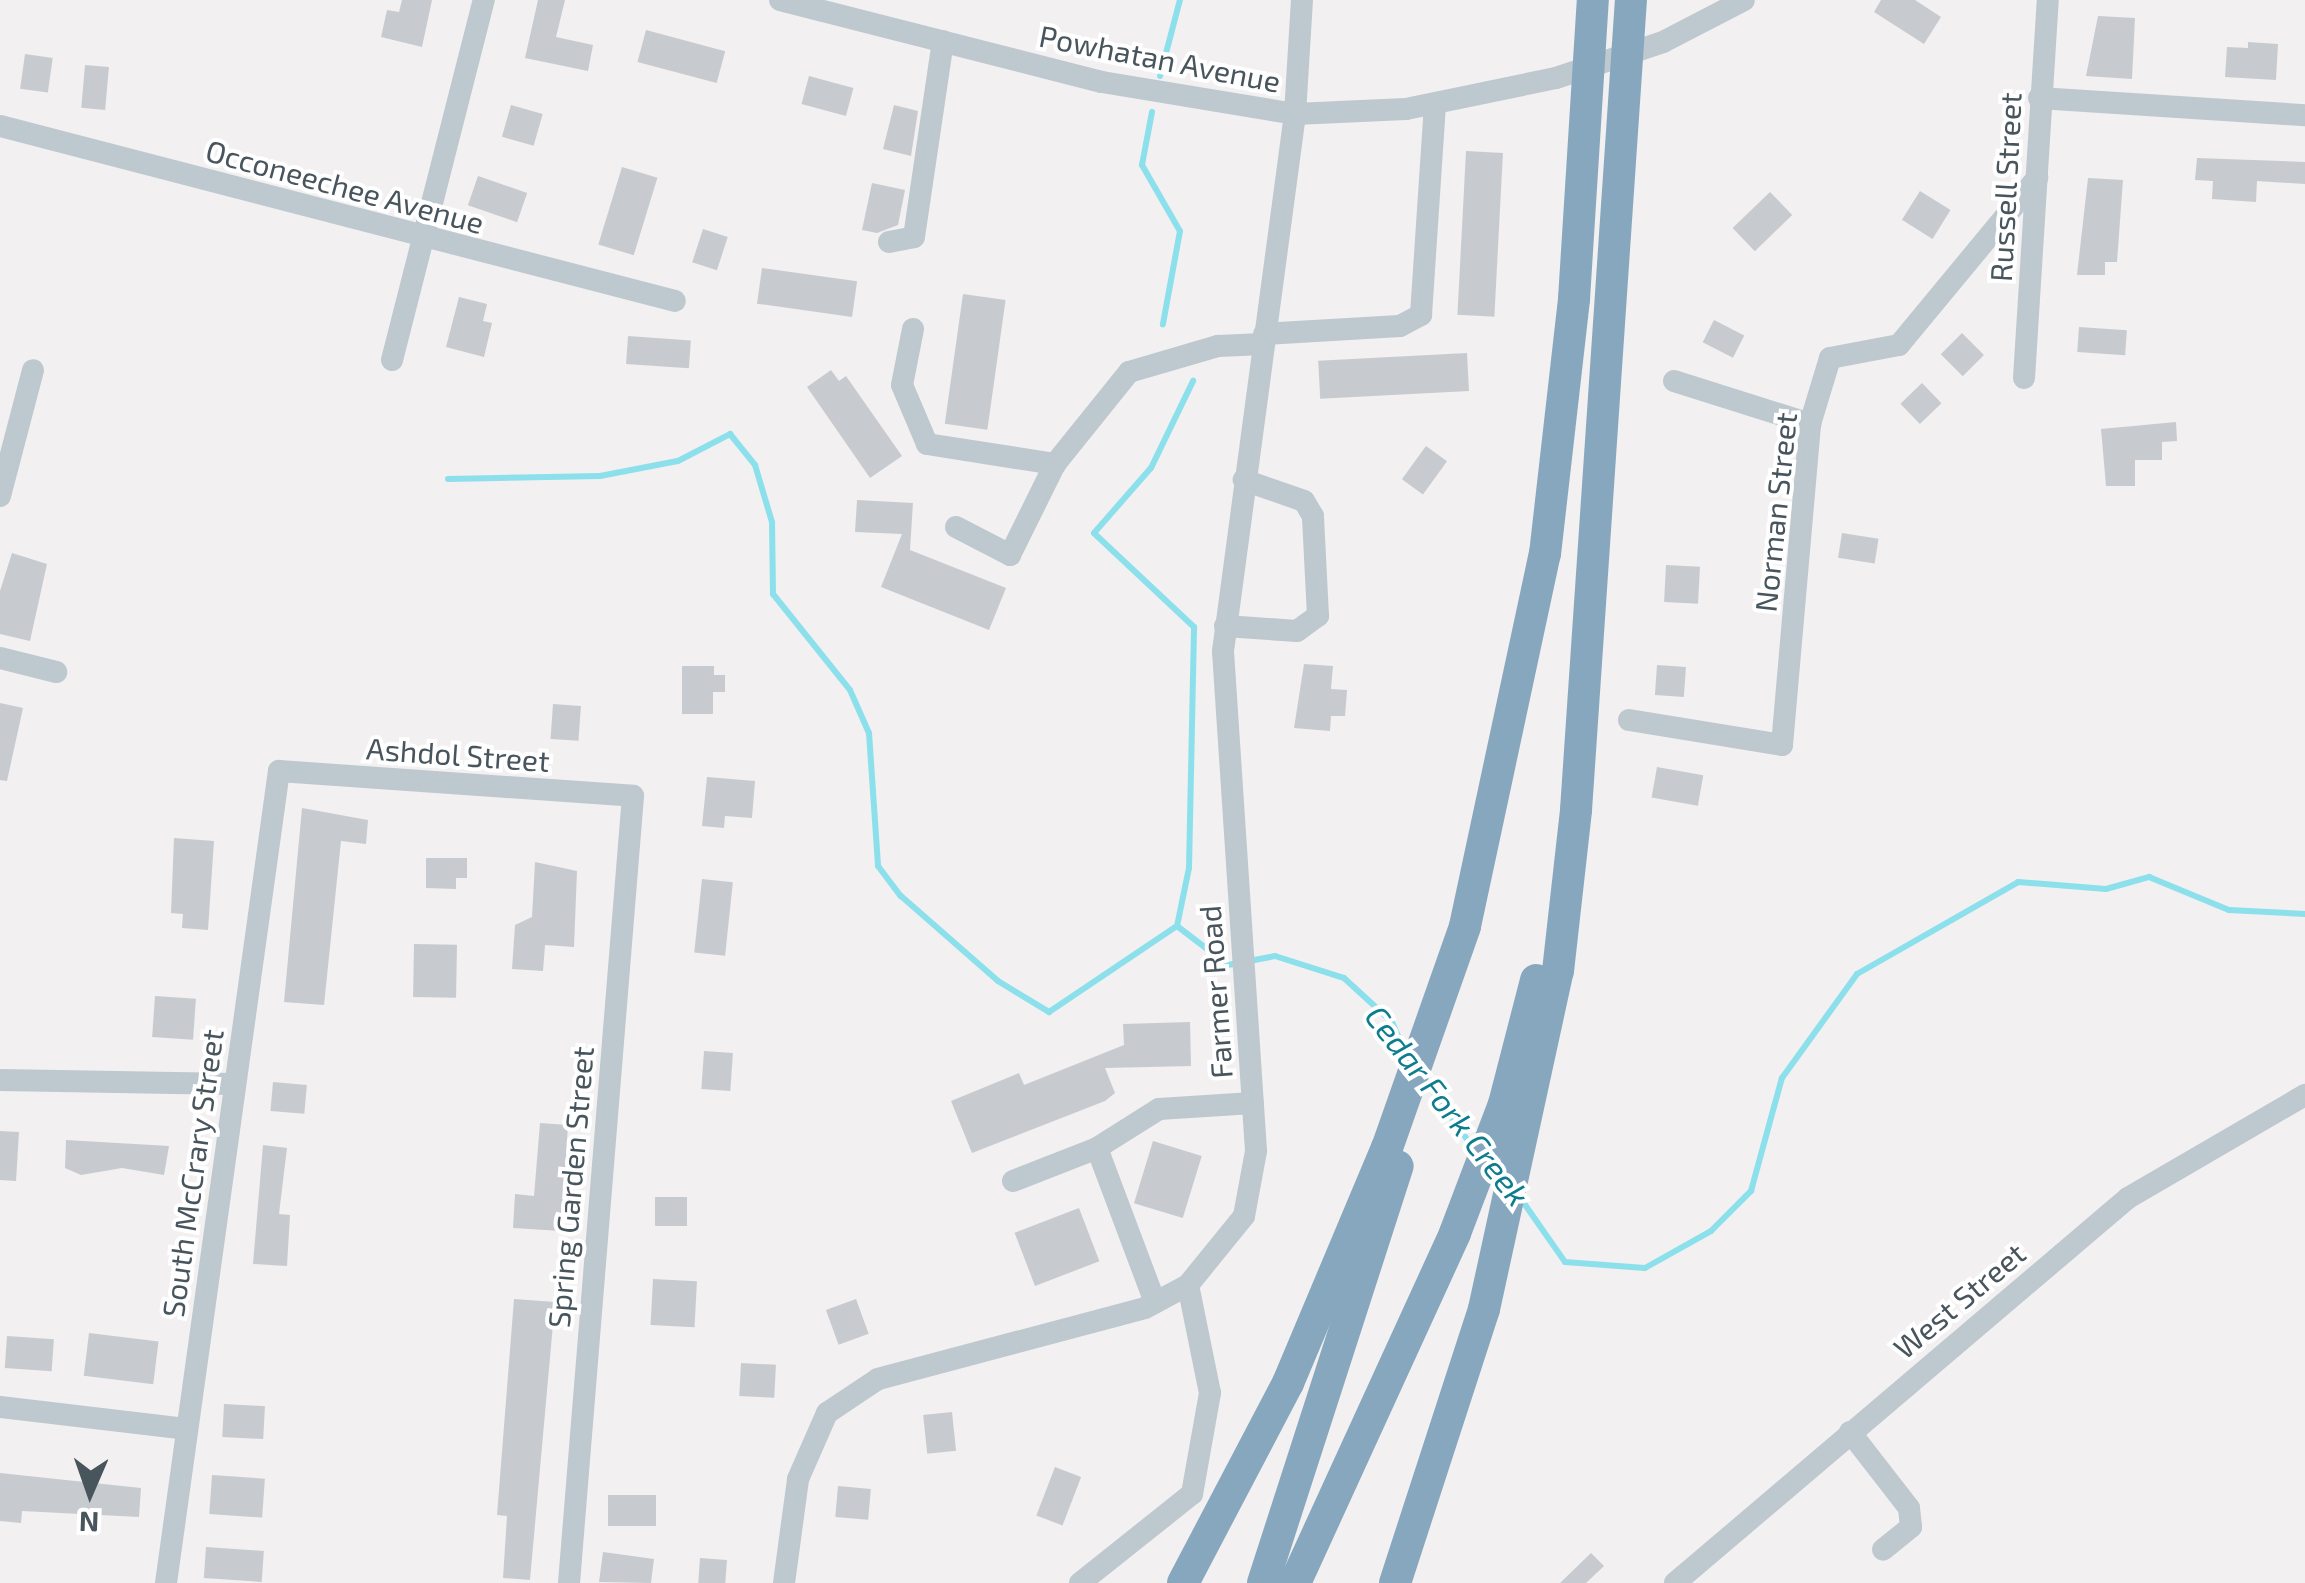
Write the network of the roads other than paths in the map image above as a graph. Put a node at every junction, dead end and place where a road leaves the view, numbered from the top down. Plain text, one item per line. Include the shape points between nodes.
1 (484, 0) edge
2 (780, 0) edge
3 (1302, 0) edge
4 (1593, 0) edge
5 (1630, 0) edge
6 (1744, 0) edge
7 (2048, 0) edge
8 (943, 42) junction
9 (2040, 98) junction
10 (1435, 103) junction
11 (1295, 114) junction
12 (2305, 115) edge
13 (0, 126) edge
14 (2037, 178) junction
15 (422, 240) junction
16 (889, 242) dead end
17 (675, 301) dead end
18 (913, 329) dead end
19 (1264, 339) junction
20 (392, 360) dead end
21 (33, 370) dead end
22 (2024, 378) dead end
23 (1674, 381) dead end
24 (1810, 424) junction
25 (1055, 464) junction
26 (1244, 480) junction
27 (0, 496) edge
28 (956, 527) dead end
29 (1225, 626) junction
30 (0, 658) edge
31 (56, 672) dead end
32 (1629, 720) dead end
33 (279, 771) joint
34 (632, 796) joint
35 (1576, 810) junction
36 (1465, 926) junction
37 (0, 1080) edge
38 (234, 1084) junction
39 (2305, 1095) edge
40 (1253, 1103) junction
41 (1097, 1148) junction
42 (1013, 1181) dead end
43 (1188, 1285) junction
44 (1156, 1302) junction
45 (0, 1407) edge
46 (186, 1429) junction
47 (1850, 1432) junction
48 (1882, 1550) dead end
49 (166, 1583) edge
50 (569, 1583) edge
51 (784, 1583) edge
52 (1080, 1583) edge
53 (1183, 1583) edge
54 (1263, 1583) edge
55 (1295, 1583) edge
56 (1395, 1583) edge
57 (1675, 1583) edge

1 - 15 street
2 - 8 street, Powhatan Avenue
3 - 11 street, Farmer Road
4 - 36 highway via 1545,554
5 - 35 highway
6 - 10 street, Powhatan Avenue via 1663,42 1556,78
7 - 9 street, Russell Street
8 - 11 street, Powhatan Avenue via 1184,100
8 - 16 street via 914,238
9 - 12 street
9 - 14 street, Russell Street
10 - 11 street, Powhatan Avenue
10 - 19 street via 1421,316 1400,326
11 - 19 street, Farmer Road
13 - 15 street, Occoneechee Avenue
14 - 22 street, Russell Street
14 - 24 street, Norman Street via 1899,345 1830,358
15 - 17 street, Occoneechee Avenue
15 - 20 street
18 - 25 street via 902,385 927,444
19 - 25 street via 1129,372
19 - 26 street, Farmer Road
21 - 27 street
23 - 24 street
24 - 32 street, Norman Street via 1782,746
25 - 28 street via 1010,555
26 - 29 street, Farmer Road
26 - 29 street via 1304,501 1313,516 1318,616 1297,631
29 - 40 street, Farmer Road via 1222,720
30 - 31 street
33 - 34 street, Ashdol Street
33 - 38 street, South McCrary Street
34 - 50 street, Spring Garden Street
35 - 55 highway via 1504,1104 1454,1233
35 - 56 highway via 1527,1139 1444,1446
36 - 53 highway via 1387,1148 1296,1365
36 - 54 highway via 1379,1234
37 - 38 street
38 - 46 street, South McCrary Street
39 - 47 street, West Street via 2128,1198
40 - 41 street via 1160,1108
40 - 43 street, Farmer Road via 1256,1152 1244,1216
41 - 42 street
41 - 44 street
43 - 44 street, Farmer Road
43 - 52 street via 1210,1393 1192,1494 1131,1549
44 - 51 street, Farmer Road via 878,1379 848,1397 809,1443
45 - 46 street
46 - 49 street, South McCrary Street
47 - 48 street via 1909,1508 1911,1526
47 - 57 street, West Street

